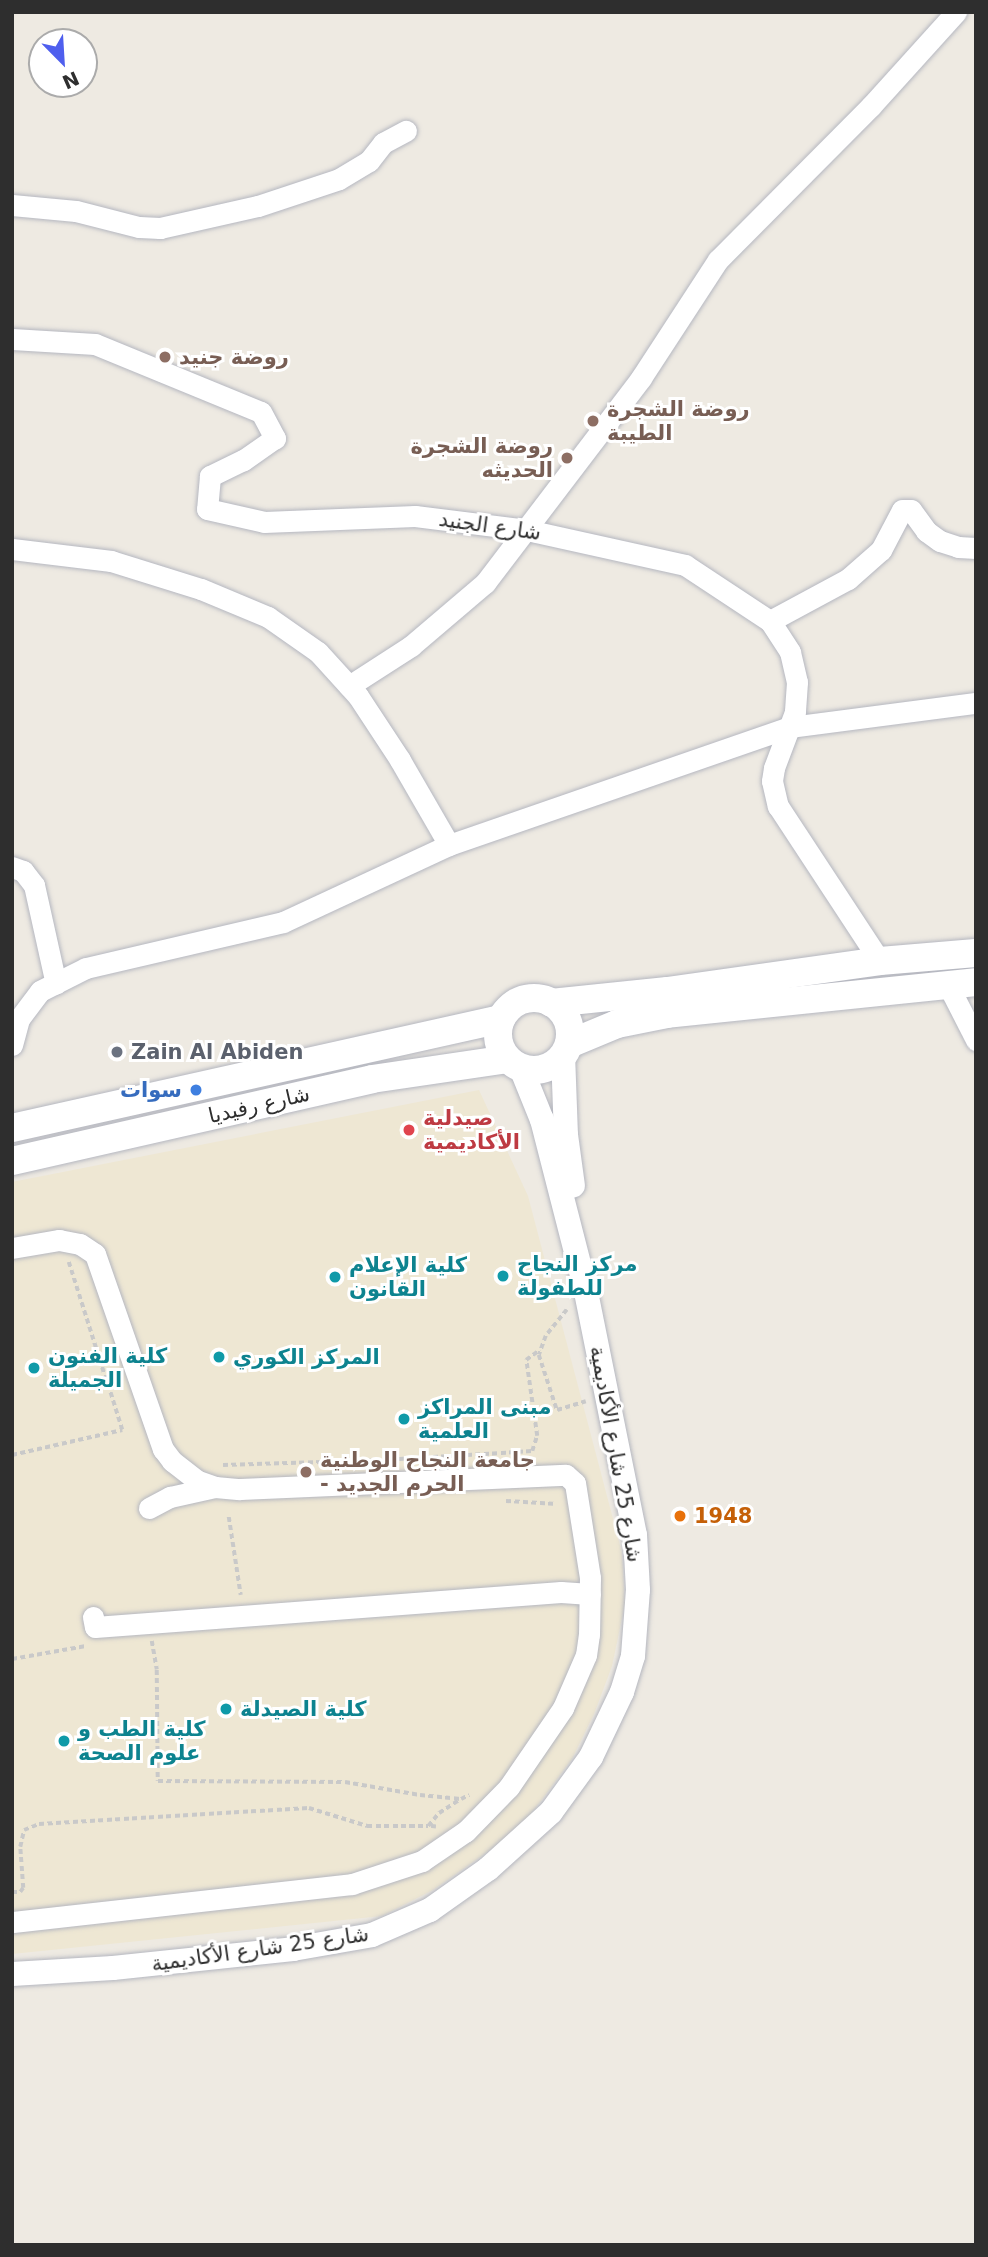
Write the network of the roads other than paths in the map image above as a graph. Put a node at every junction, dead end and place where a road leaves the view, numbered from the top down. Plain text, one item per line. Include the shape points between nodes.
1 (956, 12) edge
2 (406, 131) dead end
3 (12, 205) edge
4 (12, 339) edge
5 (527, 530) junction
6 (976, 548) edge
7 (12, 549) edge
8 (770, 621) junction
9 (349, 686) junction
10 (976, 703) edge
11 (790, 727) junction
12 (449, 845) junction
13 (12, 867) edge
14 (976, 953) edge
15 (880, 961) junction
16 (56, 984) junction
17 (962, 984) edge
18 (551, 1003) junction
19 (501, 1019) junction
20 (976, 1040) edge
21 (12, 1045) edge
22 (566, 1049) junction
23 (515, 1063) junction
24 (12, 1128) edge
25 (13, 1158) edge
26 (12, 1248) edge
27 (586, 1291) junction
28 (215, 1487) junction
29 (149, 1508) dead end
30 (590, 1594) junction
31 (93, 1617) dead end
32 (12, 1922) edge
33 (12, 1975) edge

1 - 5 street via 872,106 718,260 641,378
2 - 3 street via 383,143 369,161 339,179 258,206 160,228 66,209
4 - 5 street, شارع الجنيد via 95,344 261,412 275,438 210,476 207,509 264,522 415,516
5 - 8 street, شارع الجنيد via 685,565
5 - 9 street via 485,583 411,646
6 - 8 street via 940,541 911,510 902,510 881,550 848,579
7 - 9 street via 111,561 201,589 268,617 318,652
8 - 11 street, شارع الجنيد via 795,667 797,697
9 - 12 street via 400,760
10 - 11 street
11 - 12 street
11 - 15 street, شارع الجنيد via 774,768 778,806
12 - 16 street via 283,922 86,968
13 - 16 street via 23,871 34,885
14 - 15 main road
15 - 18 main road
16 - 21 street via 40,991 19,1019
17 - 20 street
17 - 22 main road via 667,1014 617,1024
18 - 19 main road via 528,999
18 - 22 main road via 567,1020
19 - 23 main road via 499,1043
19 - 24 main road, شارع رفيديا
22 - 23 main road via 544,1069
22 - 27 street via 566,1135
23 - 25 main road, شارع رفيديا via 372,1079
23 - 27 street via 542,1120
26 - 28 street via 60,1240 80,1244 95,1254 163,1449 184,1471
27 - 33 street, شارع 25 شارع الأكاديمية via 635,1535 637,1623 633,1656 606,1729 551,1812 451,1897 372,1936 127,1967
28 - 29 street via 170,1497
28 - 30 street via 566,1475 575,1483
30 - 31 street via 561,1592 95,1627
30 - 32 street via 583,1664 533,1757 473,1824 422,1861 352,1884

